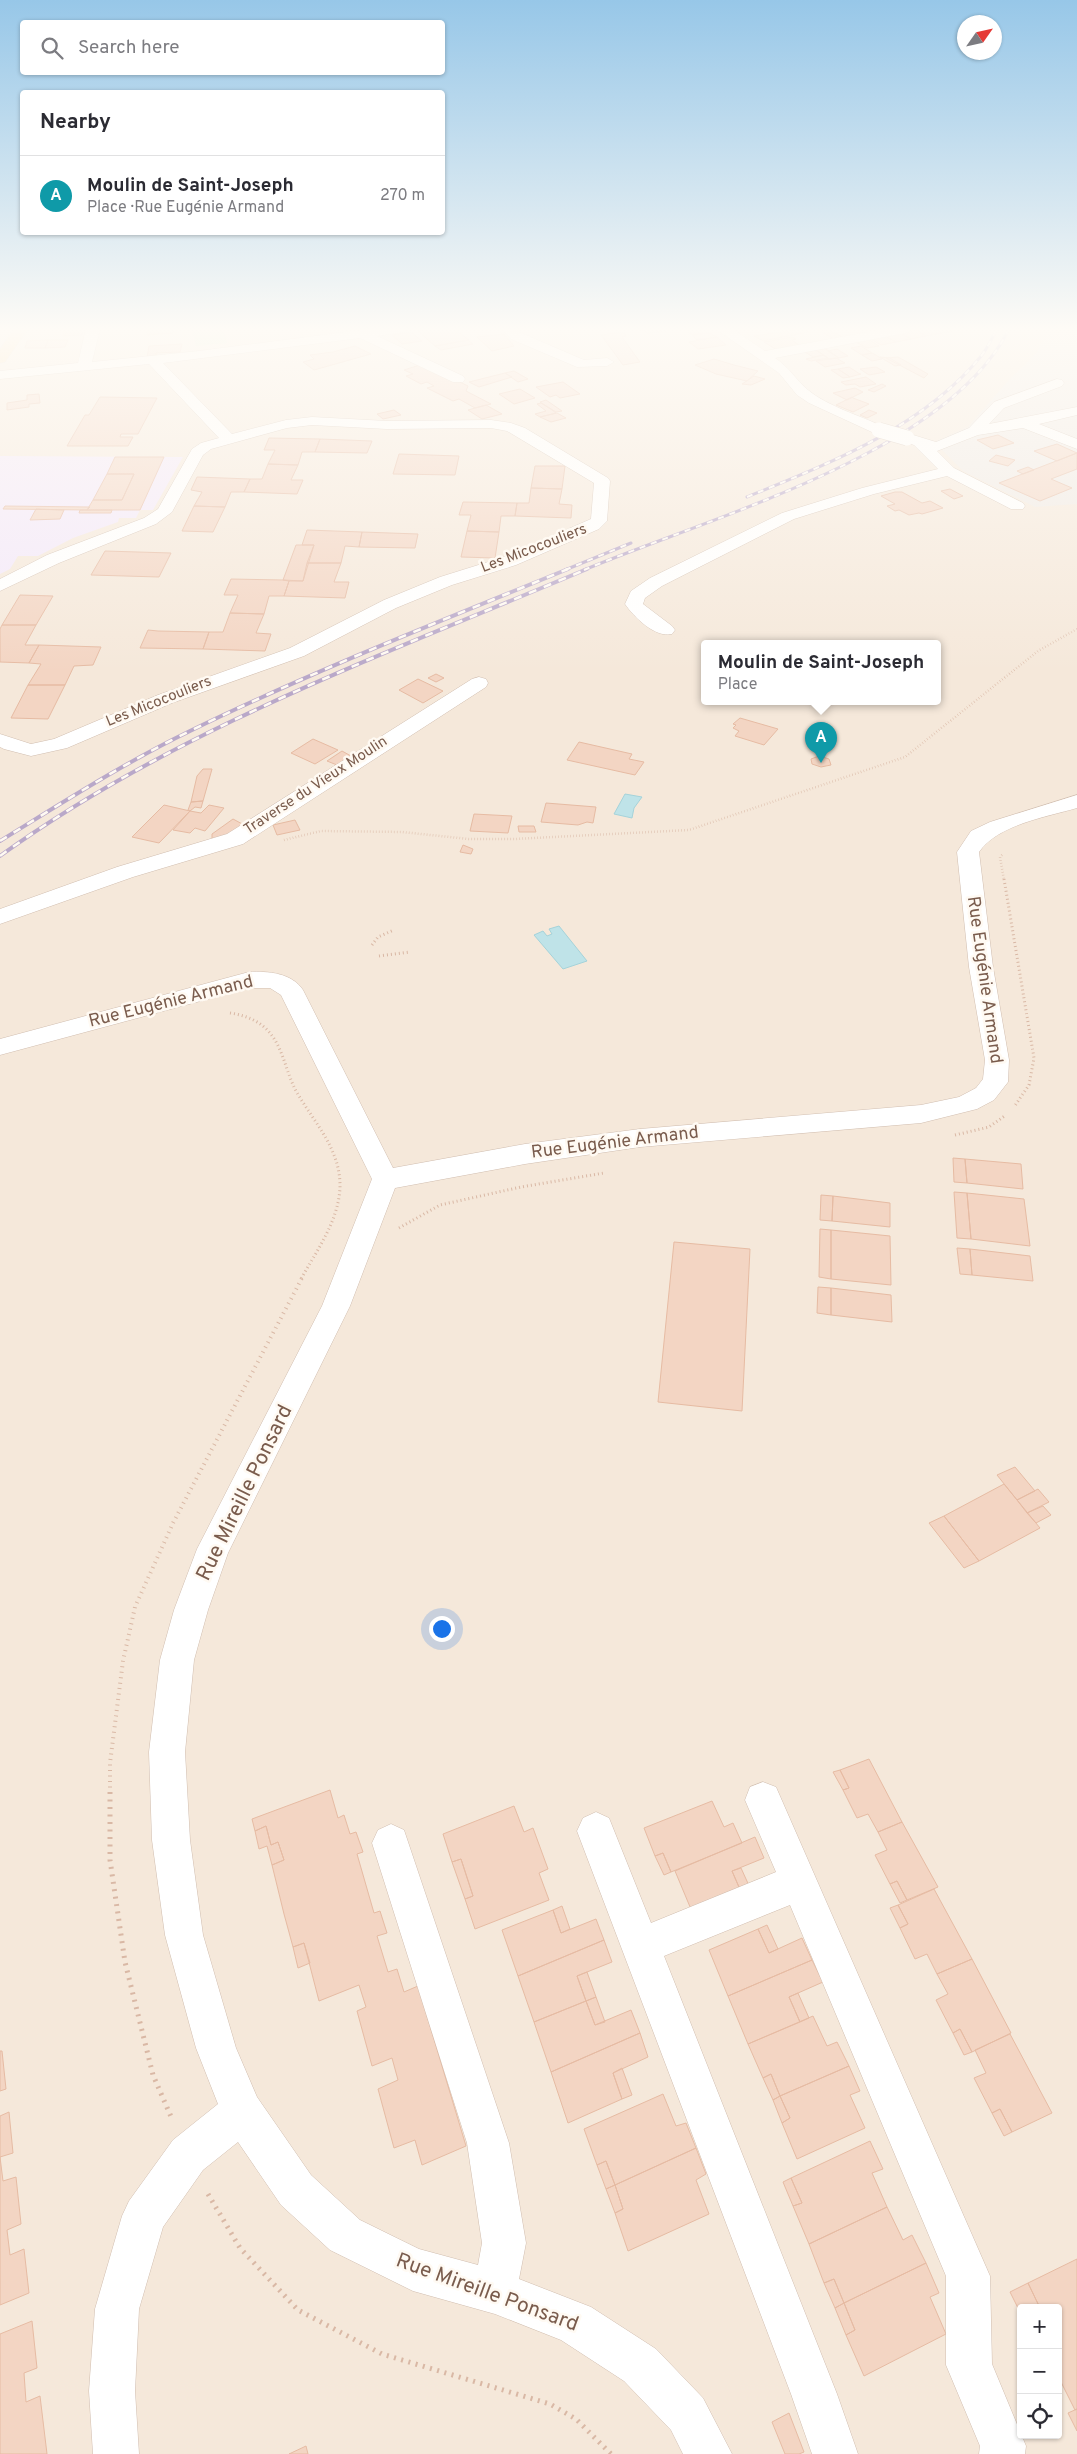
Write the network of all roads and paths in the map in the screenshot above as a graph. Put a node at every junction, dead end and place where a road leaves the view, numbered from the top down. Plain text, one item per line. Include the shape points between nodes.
1 (216, 444) edge
2 (539, 444) edge
3 (916, 444) edge
4 (923, 444) edge
5 (946, 444) edge
6 (949, 471) junction
7 (1017, 506) dead end
8 (0, 586) edge
9 (1077, 629) edge
10 (666, 630) dead end
11 (479, 682) dead end
12 (0, 740) edge
13 (1077, 802) edge
14 (275, 843) dead end
15 (1006, 851) dead end
16 (0, 917) edge
17 (394, 930) dead end
18 (372, 945) dead end
19 (410, 952) dead end
20 (379, 956) dead end
21 (226, 1013) dead end
22 (1029, 1029) dead end
23 (0, 1047) edge
24 (600, 1174) dead end
25 (385, 1179) junction
26 (330, 1229) dead end
27 (394, 1230) dead end
28 (764, 1800) dead end
29 (596, 1831) dead end
30 (390, 1843) dead end
31 (799, 1882) junction
32 (641, 1946) junction
33 (242, 2112) junction
34 (205, 2190) dead end
35 (495, 2292) junction
36 (116, 2454) edge
37 (611, 2454) edge
38 (709, 2454) edge
39 (835, 2454) edge
40 (1002, 2454) edge

1 - 8 street, Les Micocouliers via 197,452 164,512
2 - 12 street, Les Micocouliers via 602,481 599,521 593,526 510,561 446,581 390,604 297,652 173,696 60,744 31,750
3 - 6 street
4 - 5 street via 934,447
6 - 7 street
6 - 10 street via 868,491 788,516 656,582 637,595 634,604
9 - 14 path via 1038,651 905,757 689,830 516,839 321,831
11 - 16 street, Traverse du Vieux Moulin via 235,839 125,872
13 - 25 street, Rue Eugénie Armand via 997,826 979,836 968,852 981,968 998,1066 995,1083 975,1102 948,1110 626,1139
15 - 22 path via 1000,857
17 - 18 path via 378,937
19 - 20 path
21 - 26 path via 253,1018 271,1033 296,1089 332,1144 340,1176 336,1213
23 - 25 street, Rue Eugénie Armand via 249,980 280,982 292,990
24 - 27 path via 440,1205
25 - 33 street, Rue Mireille Ponsard via 336,1306 213,1549 177,1660 167,1752 171,1840 182,1926 216,2048
28 - 31 street
29 - 32 street
30 - 35 street via 488,2143 504,2243
31 - 32 street
31 - 40 street via 968,2276 969,2365 1003,2446
32 - 39 street
33 - 35 street, Rue Mireille Ponsard via 296,2190 345,2235 413,2270
33 - 36 street via 188,2155 144,2216 117,2309 112,2391
34 - 37 path via 240,2248 298,2310 382,2354 550,2404 576,2419
35 - 38 street, Rue Mireille Ponsard via 575,2323 640,2365 686,2414

